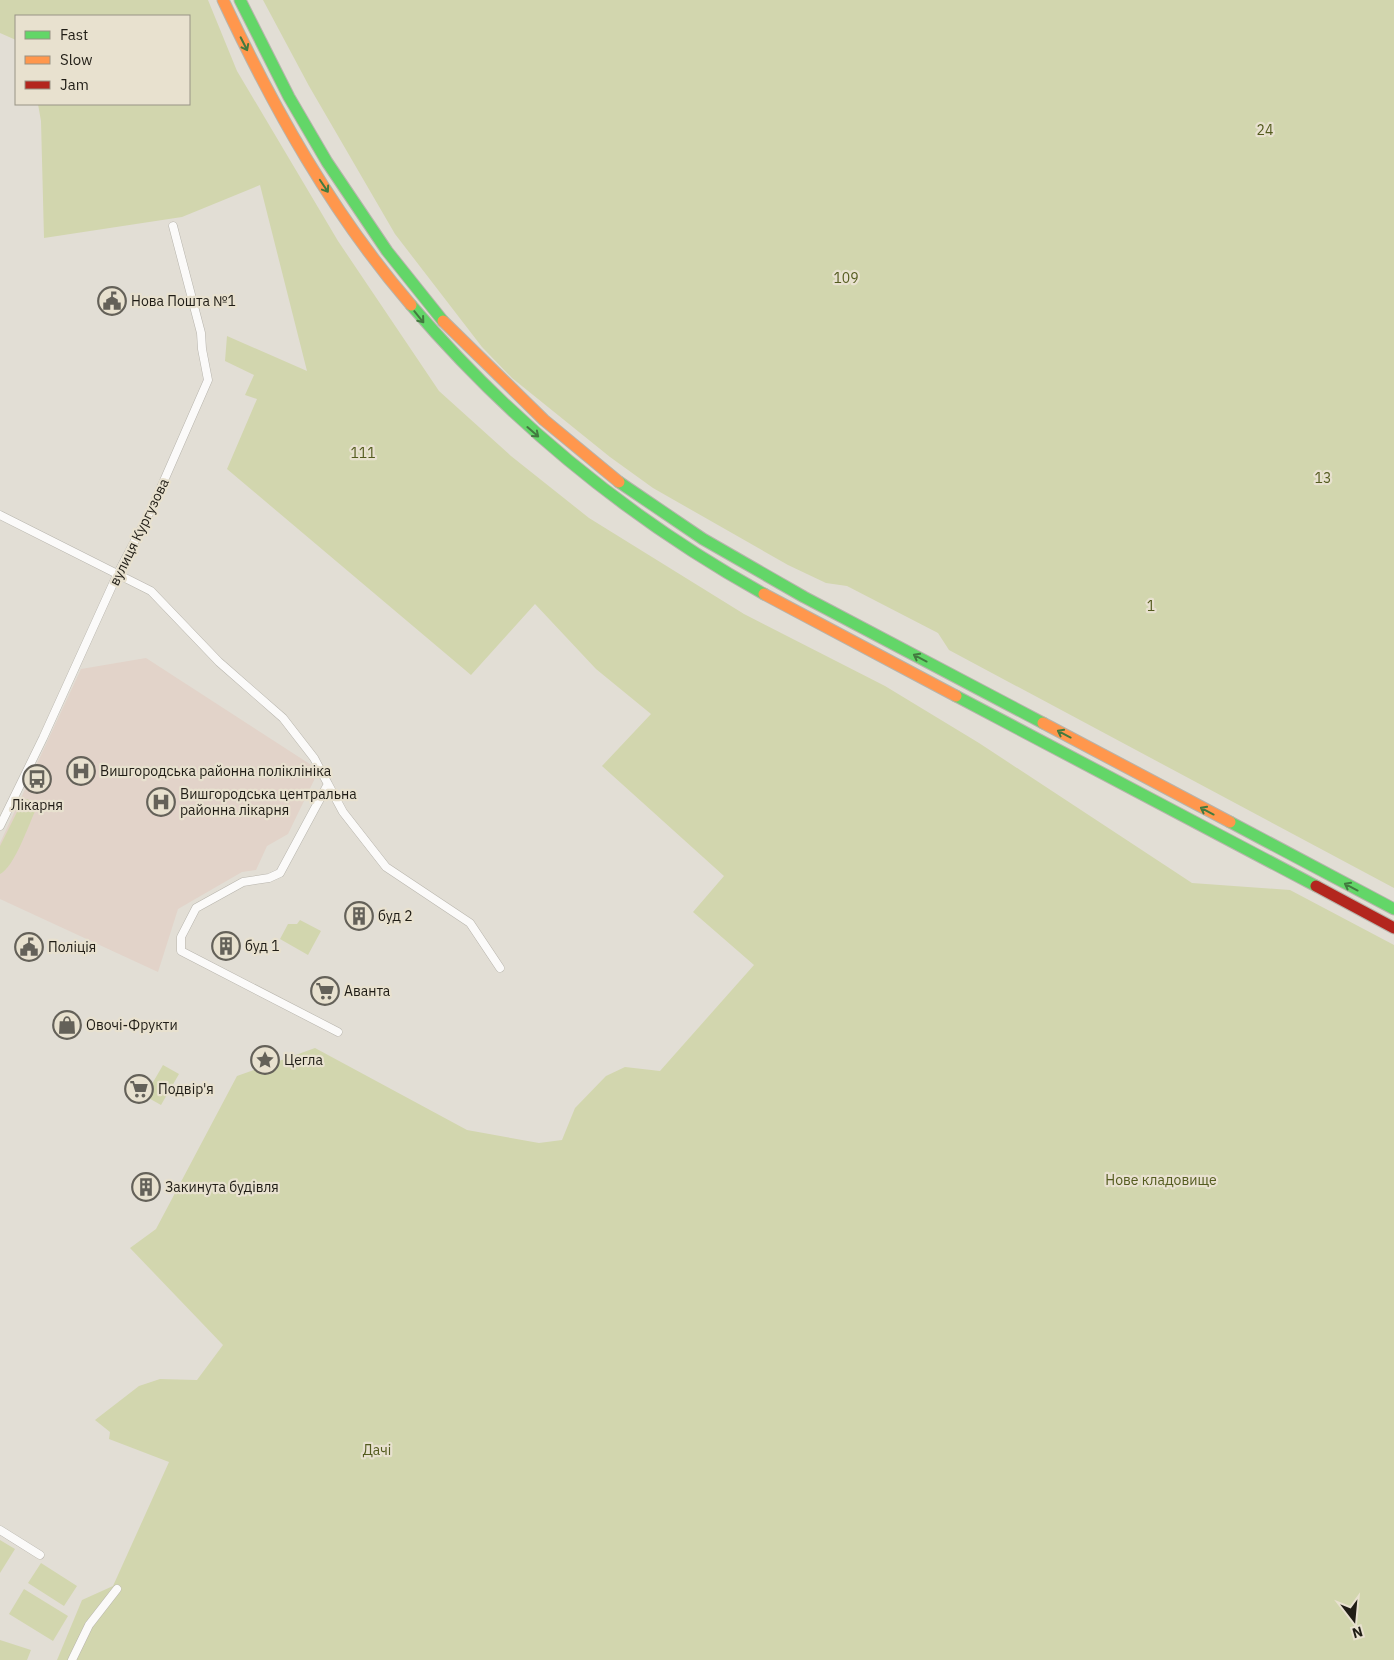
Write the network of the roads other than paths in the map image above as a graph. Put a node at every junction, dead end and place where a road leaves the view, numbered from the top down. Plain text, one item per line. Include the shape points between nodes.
1 (223, 0) edge
2 (240, 0) edge
3 (173, 226) dead end
4 (0, 515) edge
5 (117, 575) junction
6 (328, 784) junction
7 (0, 826) edge
8 (1394, 909) edge
9 (1394, 928) edge
10 (500, 968) dead end
11 (338, 1032) dead end
12 (0, 1530) edge
13 (40, 1555) dead end
14 (117, 1589) dead end
15 (72, 1660) edge

1 -> 9 main road via 277,108 372,258 423,322 476,378 600,488 692,553 798,612
8 -> 2 main road via 804,597 703,539 609,475 544,420 434,311 393,258 313,138
3 - 5 street, вулиця Кургузова via 201,333 208,380 152,508
4 - 5 street
5 - 6 street via 151,590 218,662 282,718 314,758
5 - 7 street, вулиця Кургузова
6 - 10 street via 343,812 386,867 470,923
6 - 11 street via 280,873 243,882 196,908 181,937 181,951
12 - 13 street
14 - 15 street via 89,1625

